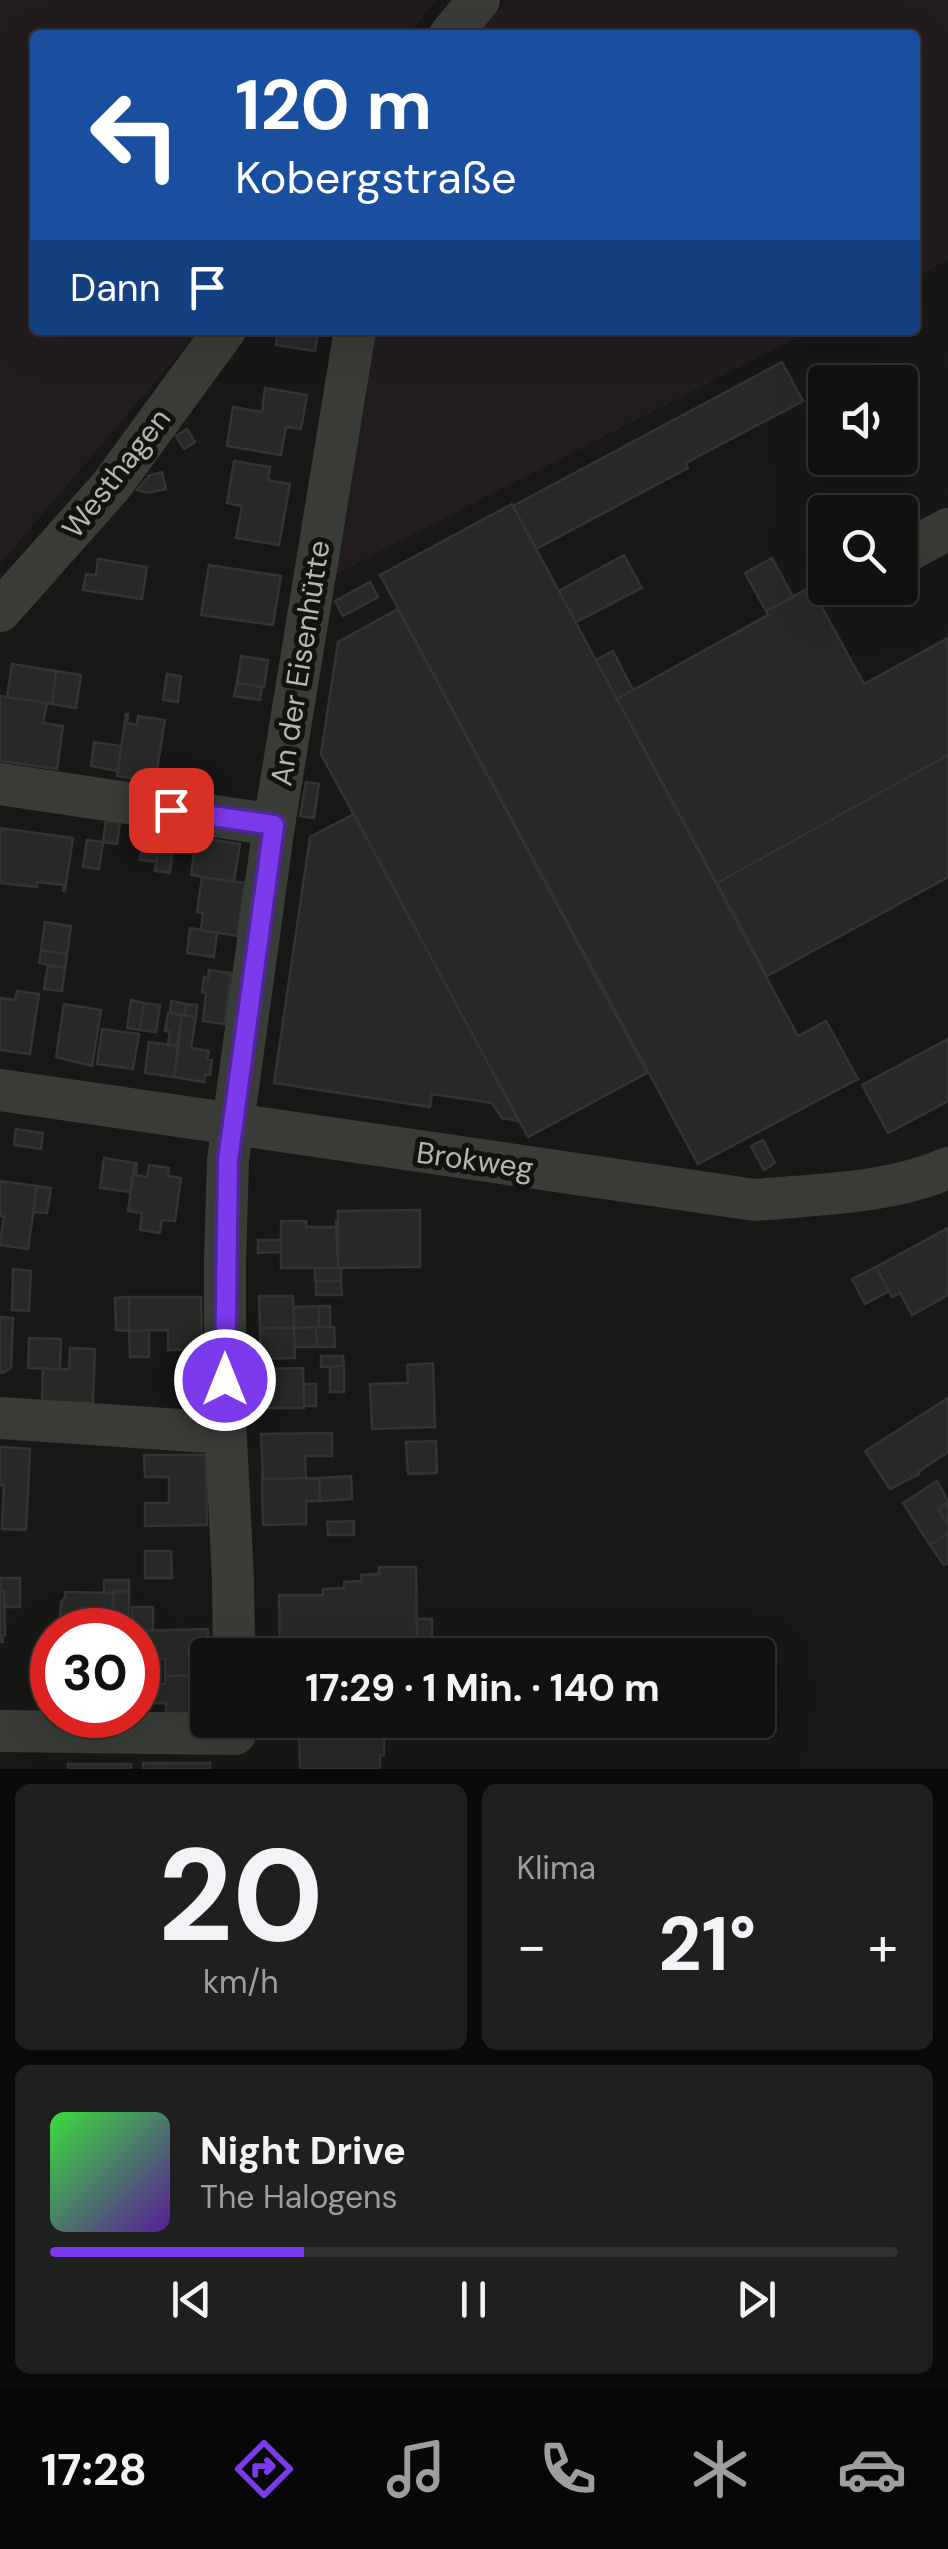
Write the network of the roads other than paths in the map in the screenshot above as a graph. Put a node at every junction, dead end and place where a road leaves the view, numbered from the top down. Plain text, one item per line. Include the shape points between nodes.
1 (479, 0) edge
2 (454, 30) edge
3 (222, 335) edge
4 (354, 335) edge
5 (948, 530) edge
6 (918, 546) edge
7 (0, 610) edge
8 (0, 784) edge
9 (274, 825) junction
10 (0, 1090) edge
11 (232, 1125) junction
12 (948, 1168) edge
13 (0, 1418) edge
14 (225, 1433) junction
15 (234, 1638) edge
16 (30, 1729) edge
17 (160, 1730) edge
18 (0, 1731) edge
19 (236, 1741) edge

1 - 2 street
3 - 7 street, Westhagen via 111,486
4 - 9 street, An der Eisenhütte
5 - 6 street
8 - 9 street
9 - 11 street, An der Eisenhütte
10 - 11 street, Brokweg
11 - 12 street, Brokweg via 755,1200 881,1188
11 - 14 street, An der Eisenhütte
13 - 14 street
14 - 15 street, An der Eisenhütte
16 - 18 street
17 - 19 street

